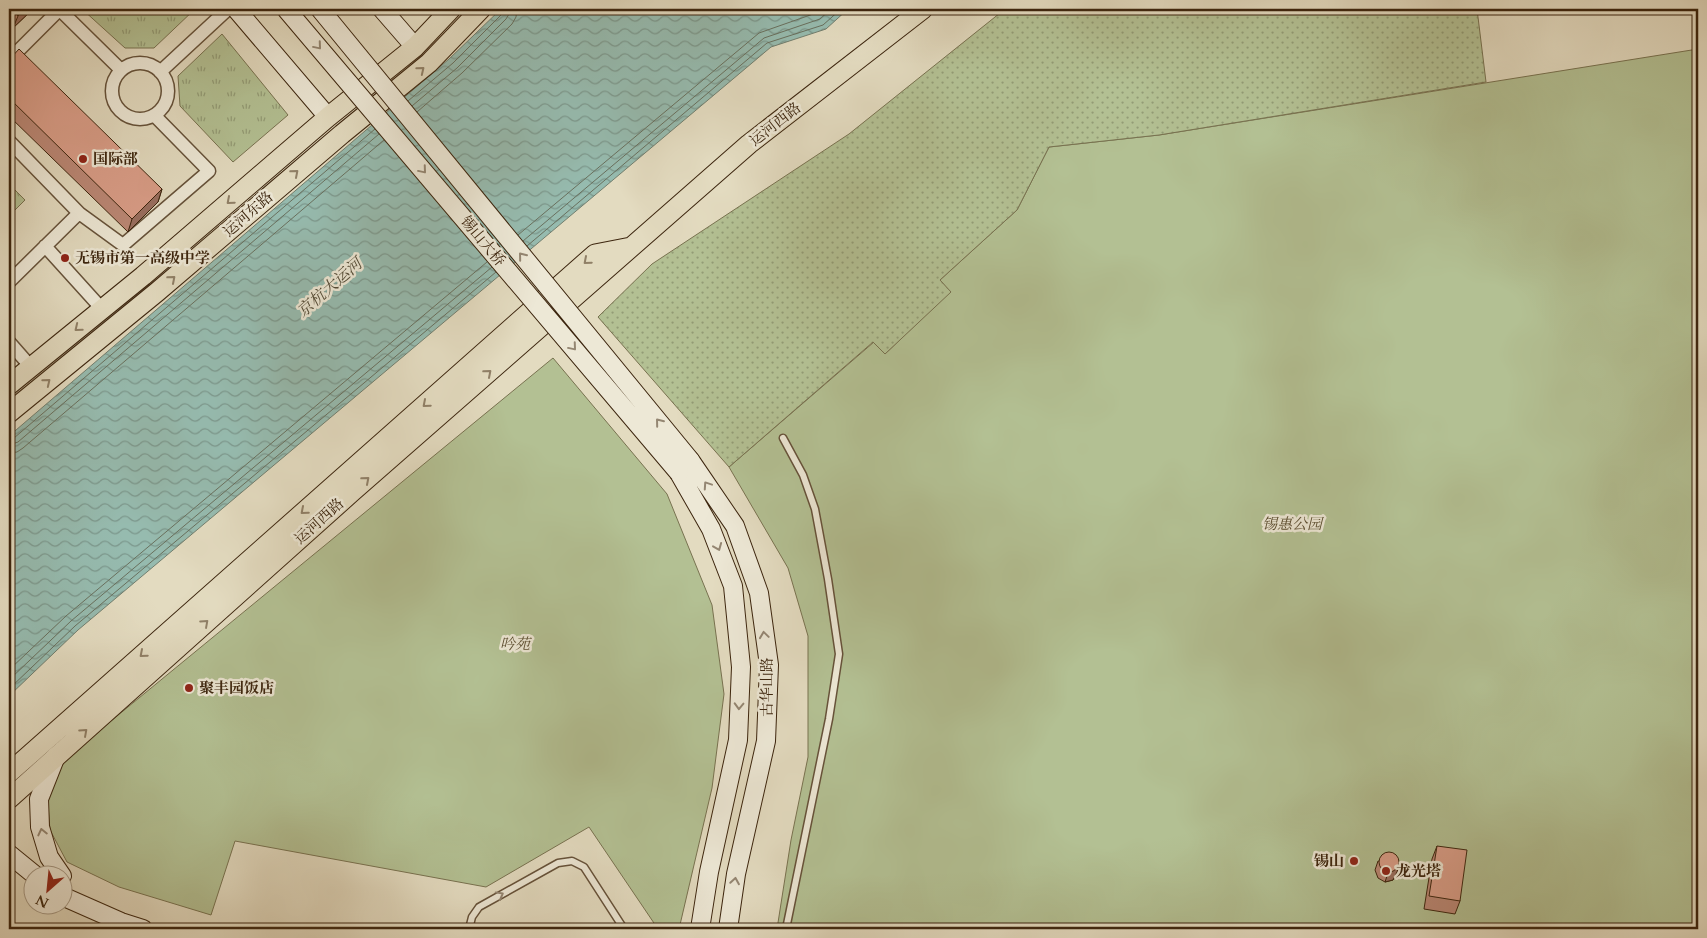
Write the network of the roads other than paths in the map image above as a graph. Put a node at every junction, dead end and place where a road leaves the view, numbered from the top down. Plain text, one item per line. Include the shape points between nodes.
1 (228, 9) edge
2 (236, 9) edge
3 (286, 9) edge
4 (320, 9) edge
5 (382, 9) edge
6 (451, 9) edge
7 (481, 9) edge
8 (923, 9) edge
9 (60, 10) edge
10 (414, 47) junction
11 (9, 60) edge
12 (122, 70) junction
13 (160, 72) junction
14 (155, 116) junction
15 (328, 117) junction
16 (9, 141) edge
17 (79, 213) junction
18 (45, 246) junction
19 (632, 246) junction
20 (9, 282) edge
21 (102, 309) junction
22 (9, 342) edge
23 (31, 367) junction
24 (9, 385) edge
25 (9, 413) edge
26 (783, 438) dead end
27 (684, 466) junction
28 (56, 756) junction
29 (9, 773) edge
30 (9, 799) edge
31 (9, 854) edge
32 (24, 866) edge
33 (55, 866) edge
34 (72, 888) edge
35 (72, 900) edge
36 (89, 908) junction
37 (143, 929) edge
38 (470, 929) edge
39 (624, 929) edge
40 (700, 929) edge
41 (728, 929) edge
42 (786, 929) edge

1 - 13 street
2 - 15 main road
3 -> 27 main road, 锡山大桥, bridge
27 -> 4 main road, 锡山大桥, bridge
5 - 10 main road
6 - 10 main road, 运河东路
25 -> 7 main road, 运河东路 via 430,63
8 - 19 main road, 运河西路 via 749,144
9 - 11 street
9 - 12 street
10 - 15 main road, 运河东路
12 - 13 street via 138,63 148,64
12 - 14 street via 112,86 115,104 121,112 137,120
13 - 14 street via 168,83 169,92 167,102
14 - 17 street via 209,171 123,245
15 -> 21 main road, 运河东路
16 - 17 street
17 - 18 street
18 - 20 street
18 - 21 street
28 -> 19 main road, 运河西路
19 -> 29 main road, 运河西路 via 595,254
21 -> 23 main road, 运河东路
22 - 23 street
23 - 24 main road, 运河东路
26 - 42 lane via 803,475 814,509 839,654
27 -> 40 main road, 古华山路 via 733,586 741,667 738,740
41 -> 27 main road, 古华山路 via 736,874 766,741 769,665 758,593 734,526
28 - 30 main road, 运河西路
33 -> 28 main road via 40,827 39,799
31 - 32 main road
34 - 36 main road
35 - 36 main road
36 - 37 main road
38 -> 39 lane via 472,917 479,907 558,863 572,861 584,867

